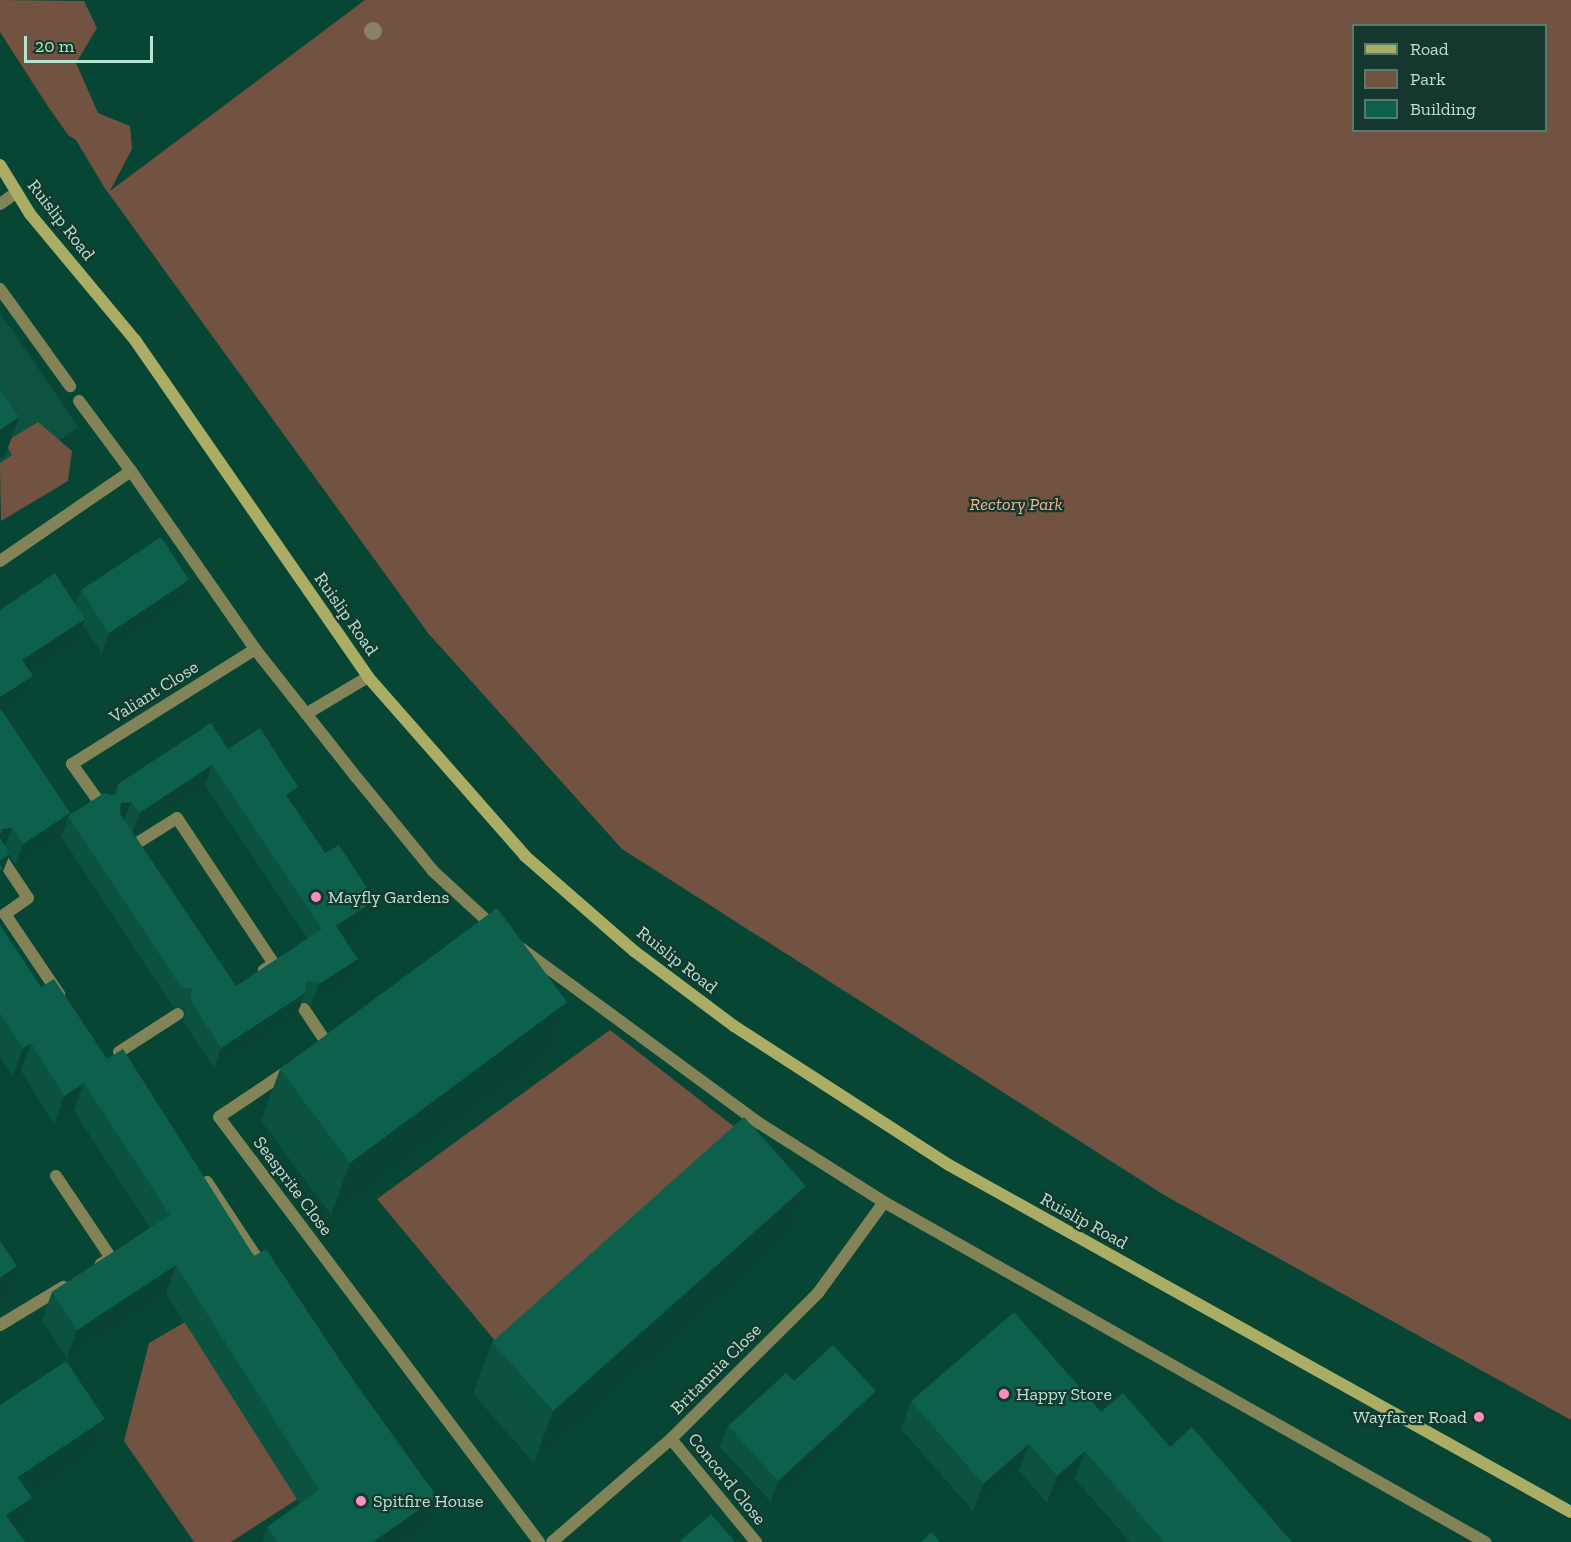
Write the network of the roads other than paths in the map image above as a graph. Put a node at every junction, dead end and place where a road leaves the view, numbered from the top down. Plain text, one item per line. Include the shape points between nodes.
1 (0, 165) edge
2 (16, 193) junction
3 (0, 204) edge
4 (0, 289) edge
5 (70, 386) dead end
6 (79, 401) dead end
7 (131, 471) junction
8 (0, 561) edge
9 (255, 650) junction
10 (368, 677) junction
11 (306, 714) junction
12 (104, 809) edge
13 (0, 856) edge
14 (141, 861) edge
15 (255, 976) edge
16 (65, 1002) edge
17 (304, 1009) edge
18 (178, 1014) dead end
19 (328, 1045) edge
20 (104, 1061) edge
21 (298, 1065) edge
22 (198, 1170) edge
23 (56, 1176) dead end
24 (884, 1202) junction
25 (257, 1258) edge
26 (91, 1270) edge
27 (71, 1282) edge
28 (0, 1325) edge
29 (671, 1439) junction
30 (1571, 1512) edge
31 (1479, 1540) edge
32 (539, 1542) edge
33 (552, 1542) edge
34 (756, 1542) edge

1 - 2 main road, Ruislip Road
2 - 3 street
2 - 10 main road, Ruislip Road via 135,340
4 - 5 street
6 - 7 street
7 - 8 street
7 - 9 street
9 - 11 street
9 - 12 street, Valiant Close via 72,764
10 - 11 street
10 - 30 main road, Ruislip Road via 525,856 634,951 734,1026 949,1165
11 - 24 street via 484,927 759,1123
13 - 16 street via 28,898 5,914
14 - 15 street via 128,843 177,818 277,968
17 - 19 street
18 - 20 street via 122,1057
21 - 32 street, Seasprite Close via 219,1117
22 - 25 street
23 - 26 street via 111,1258
24 - 29 street, Britannia Close via 826,1285
24 - 31 street
27 - 28 street
29 - 33 street, Britannia Close
29 - 34 street, Concord Close

